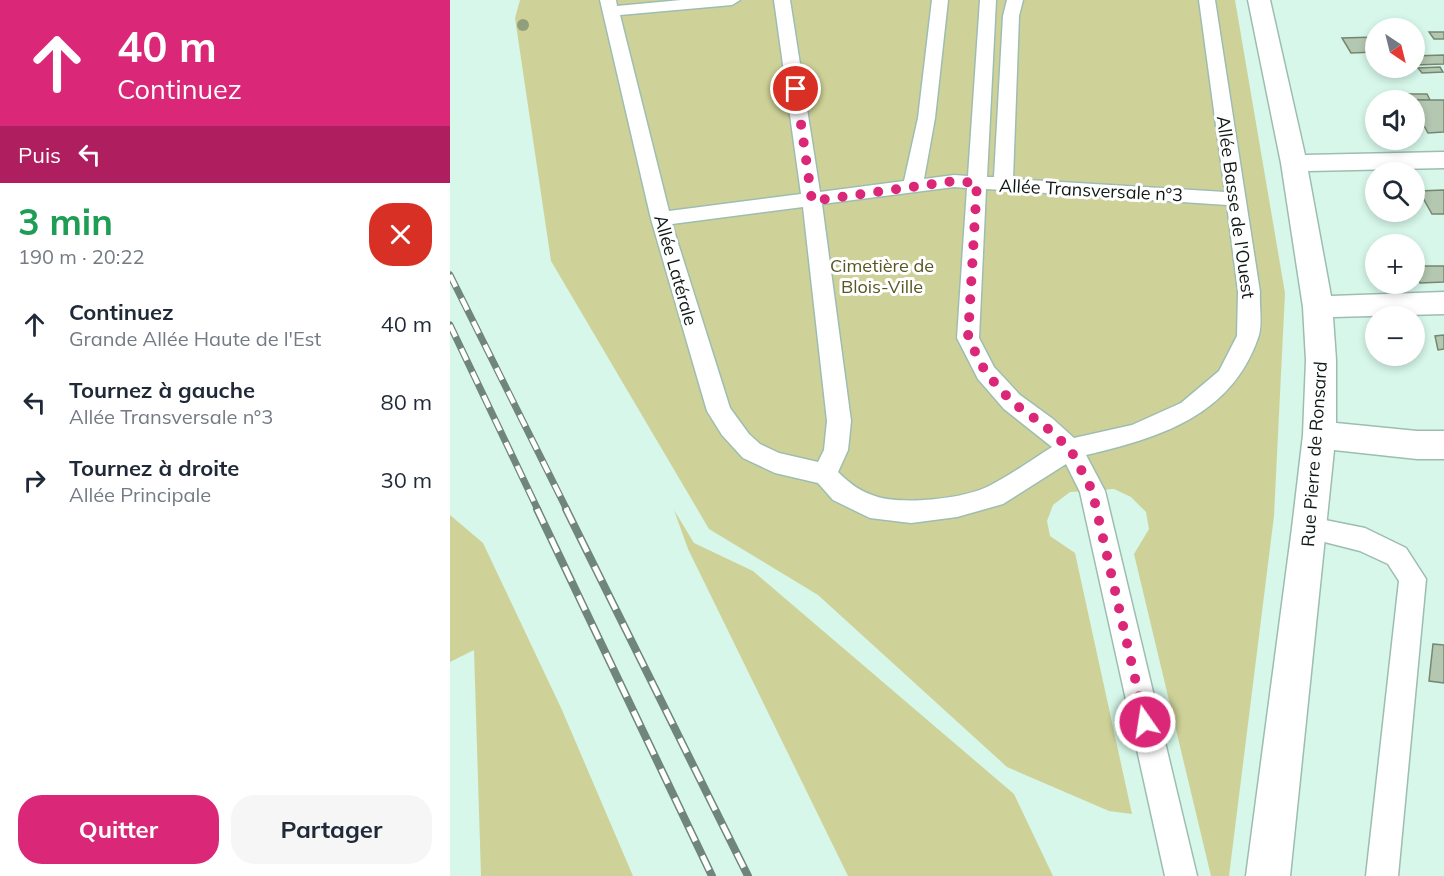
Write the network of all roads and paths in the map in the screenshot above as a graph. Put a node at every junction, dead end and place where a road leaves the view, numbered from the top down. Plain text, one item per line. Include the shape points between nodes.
1 (732, 0) edge
2 (783, 0) edge
3 (940, 0) edge
4 (988, 0) edge
5 (1015, 0) edge
6 (1207, 0) edge
7 (1258, 0) edge
8 (610, 6) edge
9 (1444, 160) edge
10 (1294, 163) junction
11 (977, 183) junction
12 (1003, 184) junction
13 (912, 188) junction
14 (1235, 199) junction
15 (812, 201) junction
16 (661, 219) junction
17 (1444, 303) edge
18 (1317, 307) junction
19 (1319, 435) junction
20 (1444, 445) edge
21 (1070, 449) junction
22 (825, 474) junction
23 (1310, 528) junction
24 (1181, 876) edge
25 (1268, 876) edge
26 (1382, 876) edge

1 - 8 lane
2 - 15 lane
3 - 13 lane via 928,109
4 - 11 lane
5 - 12 lane
6 - 14 lane, Allée Basse de l'Ouest
7 - 10 street, Rue Pierre de Ronsard
8 - 16 lane, Allée Latérale
9 - 10 street
10 - 18 street, Rue Pierre de Ronsard
11 - 12 lane, Allée Transversale n°3
11 - 13 lane, Allée Transversale n°3 via 954,181
11 - 21 lane via 968,338 986,373 1005,395
12 - 14 lane, Allée Transversale n°3
13 - 15 lane, Allée Transversale n°3
14 - 21 lane, Allée Basse de l'Ouest via 1249,292 1248,336 1227,376 1190,410 1136,434
15 - 16 lane, Allée Transversale n°3
15 - 22 lane via 839,421 836,450
16 - 22 lane, Allée Latérale via 718,411 733,435 750,451 773,463
17 - 18 street
18 - 19 street, Rue Pierre de Ronsard via 1321,360
19 - 20 street
19 - 23 street, Rue Pierre de Ronsard
21 - 22 lane, Allée Basse de l'Ouest via 993,496 911,512 870,507 842,492
21 - 24 lane via 1092,490
23 - 25 street, Rue Pierre de Ronsard
23 - 26 lane via 1365,540 1397,556 1413,579

